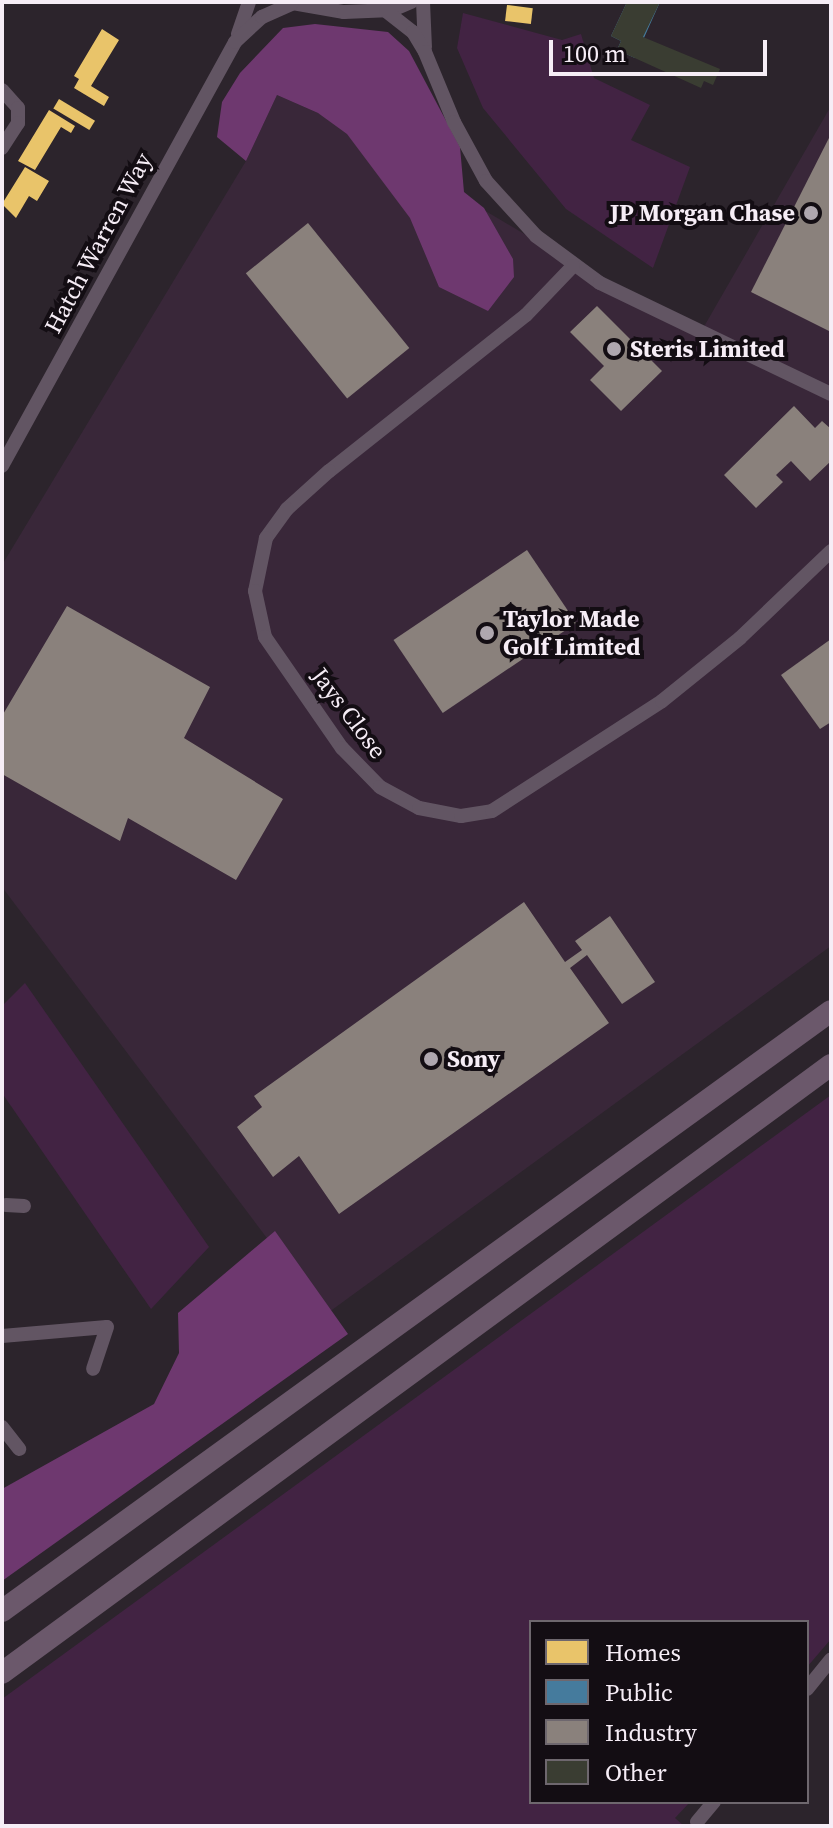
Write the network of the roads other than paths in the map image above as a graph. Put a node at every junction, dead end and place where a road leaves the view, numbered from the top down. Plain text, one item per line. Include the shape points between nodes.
1 (249, 2) edge
2 (411, 2) edge
3 (423, 2) edge
4 (289, 3) edge
5 (386, 11) junction
6 (235, 42) junction
7 (425, 52) junction
8 (2, 90) edge
9 (2, 148) edge
10 (573, 266) junction
11 (831, 394) edge
12 (2, 466) edge
13 (831, 551) edge
14 (831, 1011) edge
15 (831, 1065) edge
16 (3, 1205) edge
17 (24, 1206) dead end
18 (2, 1336) edge
19 (93, 1369) dead end
20 (2, 1427) edge
21 (19, 1449) dead end
22 (2, 1611) edge
23 (831, 1659) edge
24 (2, 1673) edge
25 (809, 1686) edge
26 (712, 1804) edge
27 (697, 1822) dead end

1 - 6 street, Hatch Warren Way
2 - 5 street
3 - 7 street
4 - 5 street via 336,12
4 - 6 street, Hatch Warren Way via 262,17
5 - 7 street via 413,32
6 - 12 street, Hatch Warren Way
7 - 10 street via 486,181 517,218
8 - 9 street via 18,108 18,123
10 - 11 street
10 - 13 street, Jays Close via 526,315 329,471 287,509 266,538 255,591 265,637 342,748 380,787 419,808 461,816 492,811 662,701 740,638
14 - 22 highway
15 - 24 highway
16 - 17 street
18 - 19 street via 107,1327
20 - 21 street
23 - 25 street
26 - 27 street

